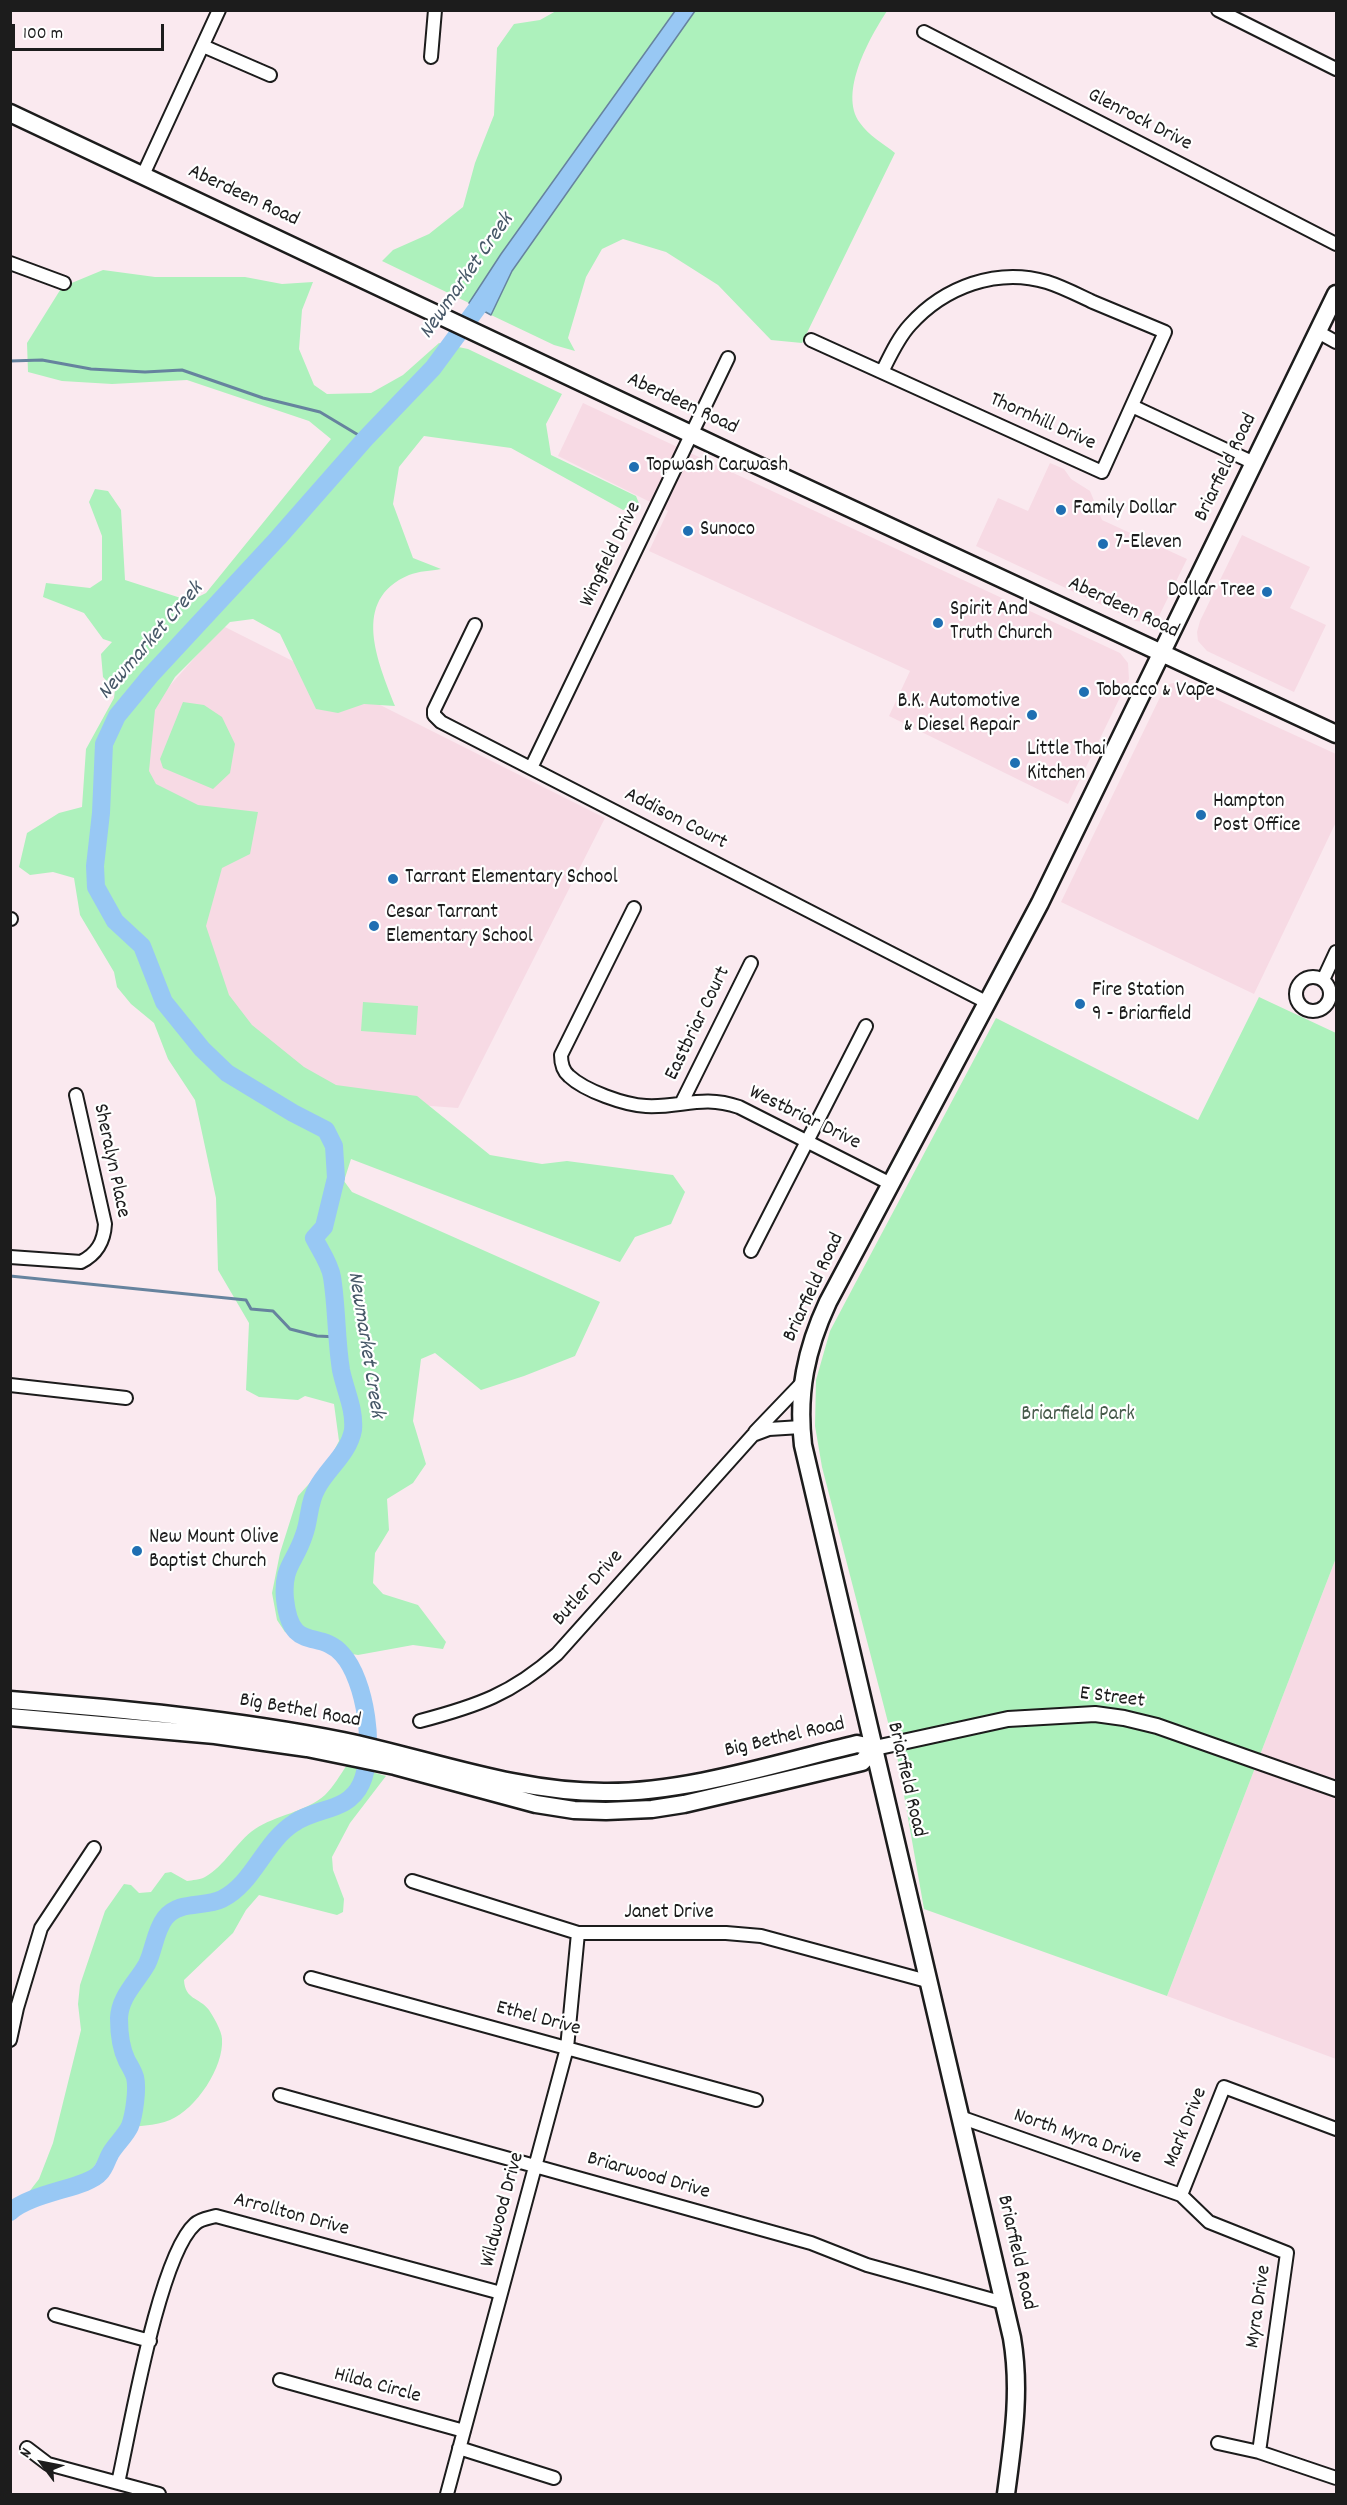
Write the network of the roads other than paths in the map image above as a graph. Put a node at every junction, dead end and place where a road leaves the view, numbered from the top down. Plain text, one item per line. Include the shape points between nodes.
1 (219, 10) edge
2 (435, 10) edge
3 (1218, 10) edge
4 (924, 32) dead end
5 (203, 46) junction
6 (432, 57) dead end
7 (1336, 69) edge
8 (270, 75) dead end
9 (10, 112) edge
10 (143, 175) junction
11 (1336, 244) edge
12 (10, 263) edge
13 (64, 283) dead end
14 (1336, 294) edge
15 (1318, 332) junction
16 (811, 340) dead end
17 (1336, 342) edge
18 (728, 358) dead end
19 (882, 372) junction
20 (1132, 406) junction
21 (692, 434) junction
22 (1254, 463) junction
23 (475, 625) dead end
24 (1163, 652) junction
25 (1336, 732) edge
26 (531, 768) junction
27 (634, 908) dead end
28 (1336, 952) edge
29 (752, 963) dead end
30 (1323, 980) dead end
31 (988, 1003) junction
32 (866, 1026) dead end
33 (76, 1095) dead end
34 (682, 1102) junction
35 (808, 1141) junction
36 (891, 1184) junction
37 (751, 1251) dead end
38 (10, 1257) edge
39 (802, 1383) junction
40 (10, 1385) edge
41 (126, 1398) dead end
42 (801, 1427) junction
43 (753, 1435) junction
44 (10, 1700) edge
45 (10, 1717) edge
46 (420, 1721) dead end
47 (344, 1748) junction
48 (875, 1748) junction
49 (1336, 1789) edge
50 (94, 1848) dead end
51 (412, 1881) dead end
52 (578, 1933) junction
53 (311, 1977) dead end
54 (927, 1982) junction
55 (14, 2007) edge
56 (10, 2040) edge
57 (567, 2048) junction
58 (280, 2095) dead end
59 (756, 2100) dead end
60 (960, 2117) junction
61 (1336, 2129) edge
62 (536, 2166) junction
63 (1181, 2195) junction
64 (501, 2293) junction
65 (1004, 2303) junction
66 (55, 2315) dead end
67 (150, 2341) junction
68 (280, 2380) dead end
69 (464, 2431) junction
70 (1218, 2443) dead end
71 (27, 2448) dead end
72 (459, 2448) junction
73 (1259, 2452) junction
74 (554, 2478) dead end
75 (1336, 2478) edge
76 (118, 2483) junction
77 (159, 2494) edge
78 (447, 2494) edge
79 (1006, 2494) edge

1 - 5 street
2 - 6 street
3 - 7 street
4 - 11 street, Glenrock Drive
5 - 8 street
5 - 10 street
9 - 10 main road, Aberdeen Road
10 - 21 main road, Aberdeen Road
12 - 13 street
14 - 15 main road, Briarfield Road
15 - 17 street
15 - 22 main road, Briarfield Road
16 - 19 street, Thornhill Drive
18 - 21 street, Wingfield Drive
19 - 20 street, Thornhill Drive via 1102,472
19 - 20 street via 909,326 940,298 986,278 1035,279 1165,332
20 - 22 street
21 - 24 main road, Aberdeen Road
21 - 26 street, Wingfield Drive
22 - 24 main road, Briarfield Road
23 - 26 street, Addison Court via 434,715
24 - 25 main road, Aberdeen Road
24 - 31 main road, Briarfield Road
26 - 31 street, Addison Court
27 - 34 street, Westbriar Drive via 564,1047 561,1062 569,1077 619,1101 647,1107
28 - 30 street
29 - 34 street, Eastbriar Court
31 - 36 main road, Briarfield Road
32 - 35 street
33 - 38 street, Sheralyn Place via 105,1237 99,1248 81,1262
34 - 35 street, Westbriar Drive via 723,1101
35 - 36 street, Westbriar Drive
35 - 37 street
36 - 39 main road, Briarfield Road via 818,1324
39 - 42 main road, Briarfield Road
39 - 43 street, Butler Drive
40 - 41 street
42 - 43 street via 769,1429
42 - 48 main road, Briarfield Road
43 - 46 street, Butler Drive via 534,1675 473,1707
44 - 47 main road, Big Bethel Road via 182,1715
45 - 47 main road, Big Bethel Road
47 - 48 main road, Big Bethel Road via 561,1790 606,1792 667,1788 857,1744
48 - 49 street, E Street via 1008,1719 1095,1714 1167,1730
48 - 54 main road, Briarfield Road
50 - 55 street via 41,1928
51 - 52 street, Janet Drive
52 - 54 street, Janet Drive via 761,1936
52 - 57 street, Wildwood Drive
53 - 57 street, Ethel Drive
54 - 60 main road, Briarfield Road
55 - 56 street
57 - 59 street, Ethel Drive
57 - 62 street, Wildwood Drive
58 - 62 street, Briarwood Drive
60 - 63 street, North Myra Drive
60 - 65 main road, Briarfield Road
61 - 63 street, Mark Drive via 1224,2087
62 - 64 street, Wildwood Drive
62 - 65 street, Briarwood Drive via 811,2243 867,2265
63 - 73 street, Myra Drive via 1209,2222 1287,2253
64 - 67 street, Arrollton Drive via 216,2216 196,2222 183,2238 170,2266
64 - 69 street, Wildwood Drive
65 - 79 main road, Briarfield Road via 1017,2367 1017,2408
66 - 67 street
67 - 76 street, Arrollton Drive
68 - 69 street, Hilda Circle
69 - 72 street, Wildwood Drive
70 - 73 street
71 - 76 street via 48,2464
72 - 74 street
72 - 78 street, Wildwood Drive
73 - 75 street
76 - 77 street

